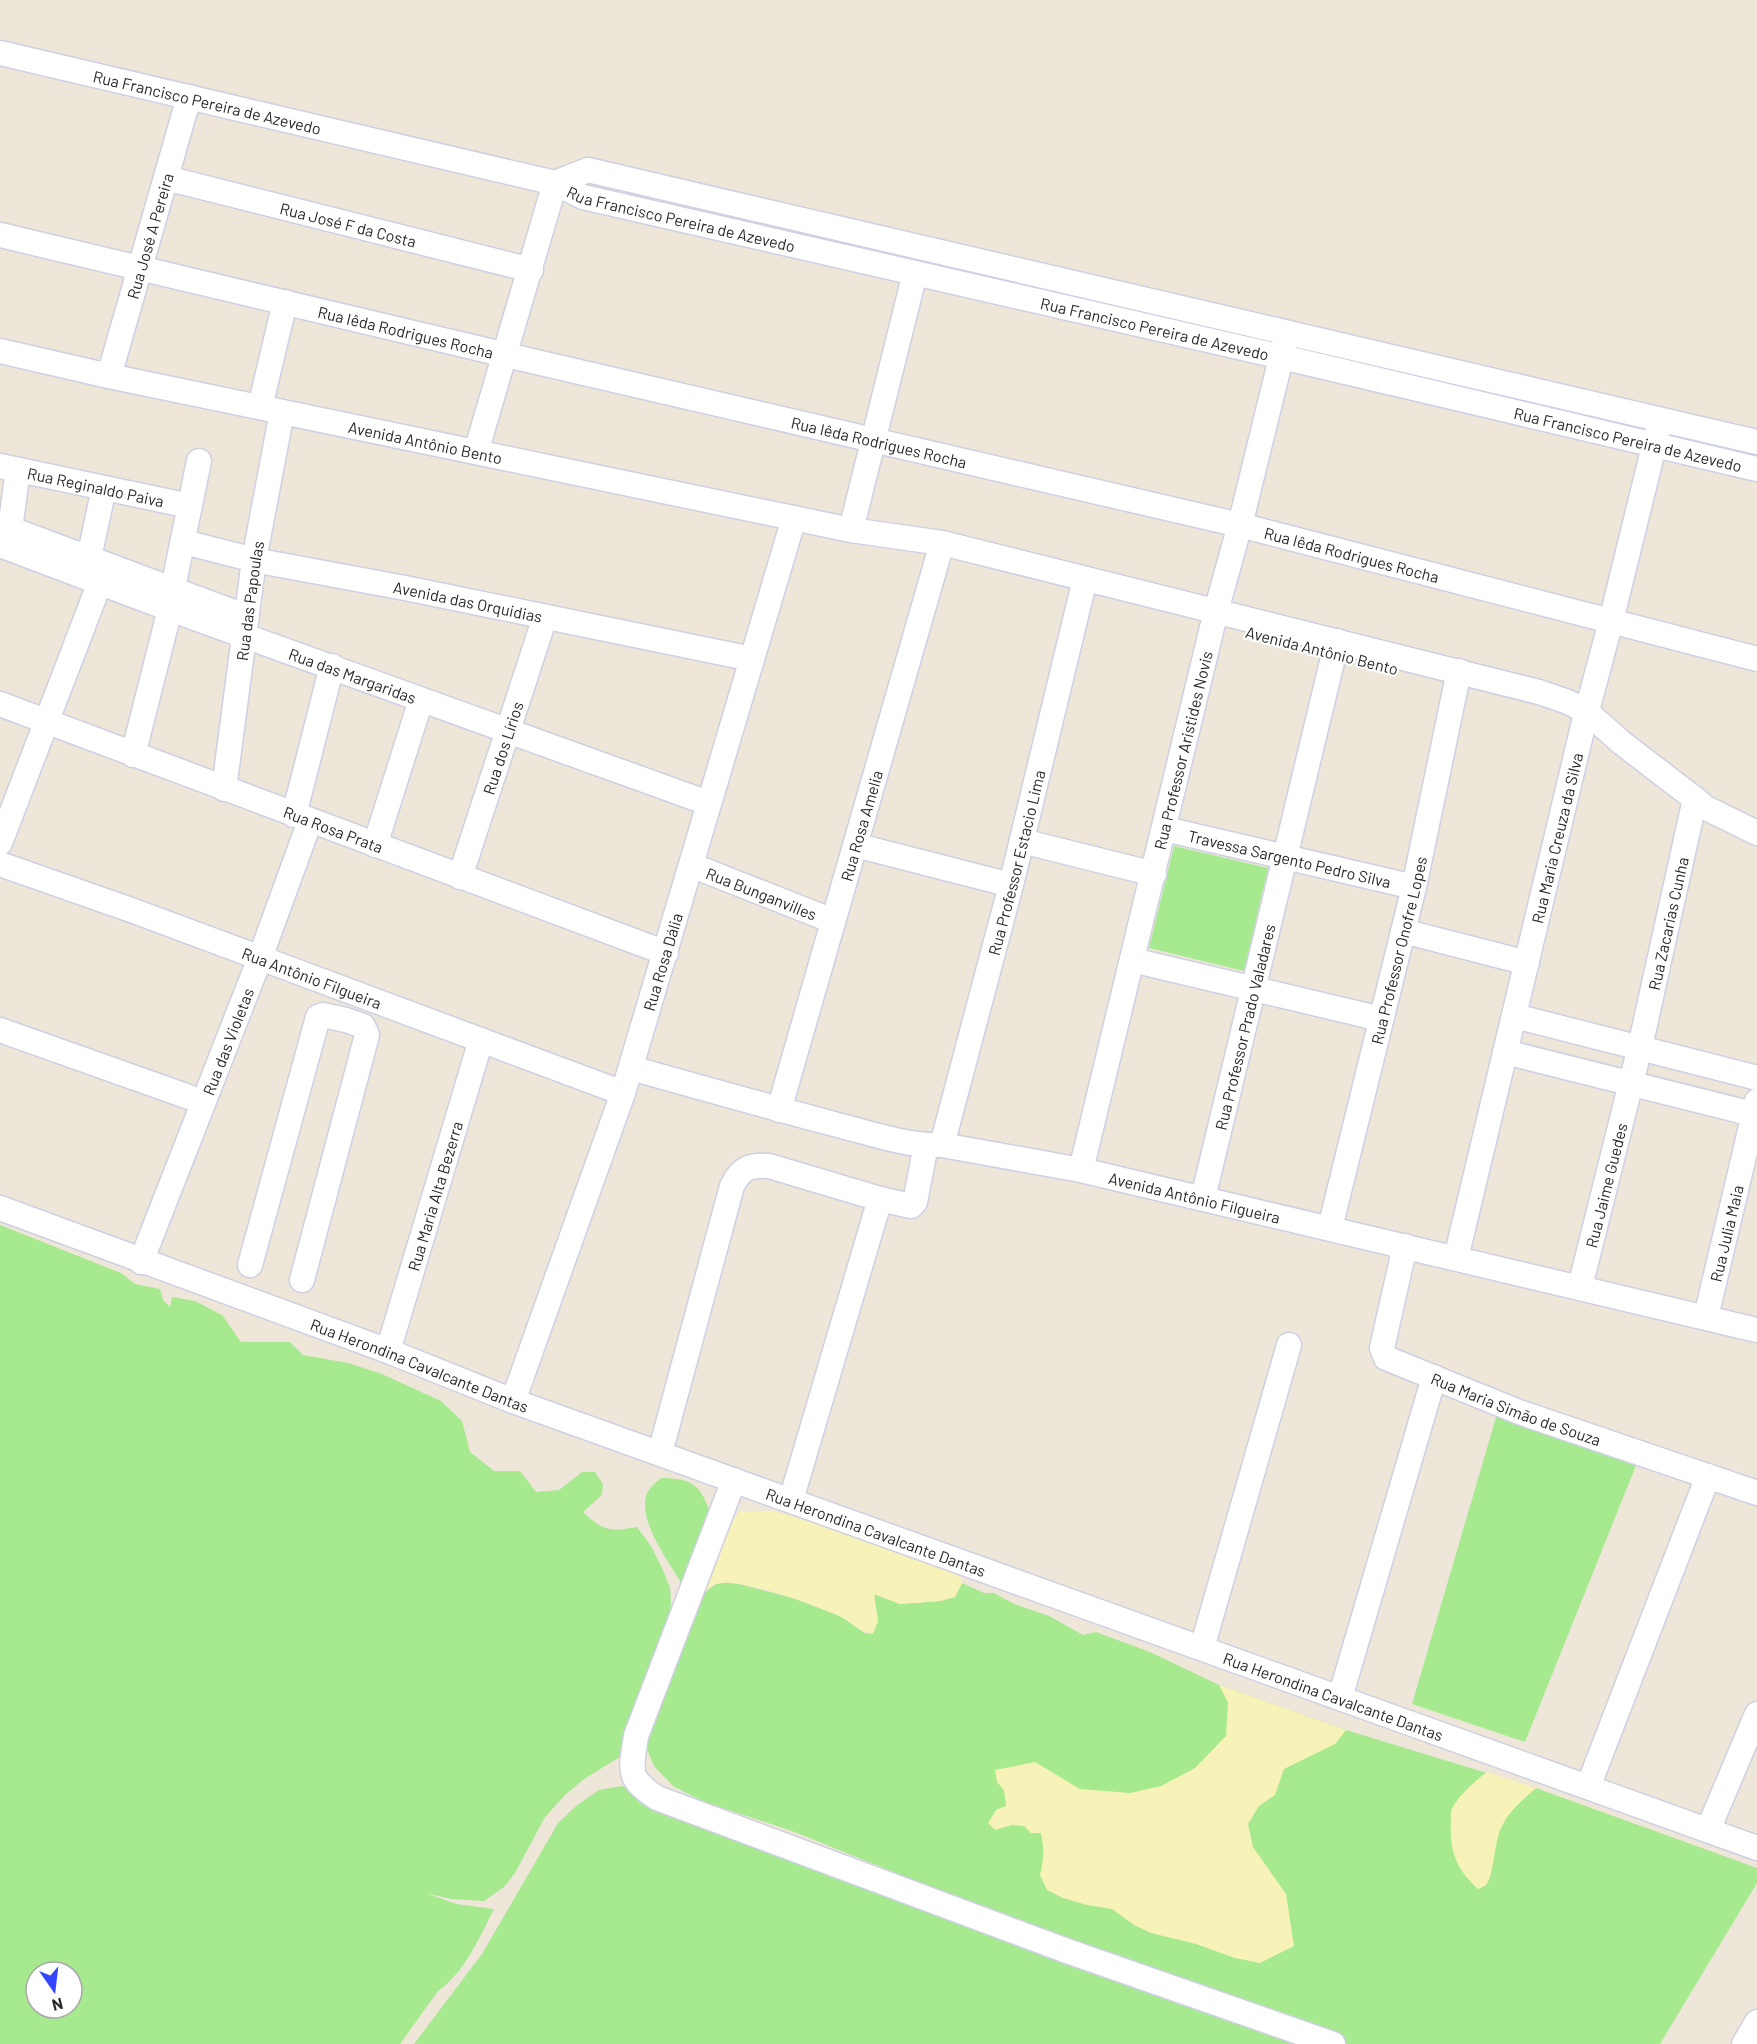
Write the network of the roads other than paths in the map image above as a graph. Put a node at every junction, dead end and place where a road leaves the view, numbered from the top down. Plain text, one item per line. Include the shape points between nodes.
1 (0, 53) edge
2 (189, 97) junction
3 (166, 178) junction
4 (555, 183) junction
5 (0, 235) edge
6 (140, 267) junction
7 (531, 270) junction
8 (915, 273) junction
9 (285, 302) junction
10 (1288, 331) junction
11 (0, 351) edge
12 (506, 355) junction
13 (1282, 357) junction
14 (109, 376) junction
15 (271, 410) junction
16 (1660, 419) junction
17 (874, 441) junction
18 (1757, 442) edge
19 (1654, 445) junction
20 (476, 452) junction
21 (199, 461) dead end
22 (9, 468) edge
23 (1757, 469) edge
24 (104, 488) junction
25 (190, 506) junction
26 (794, 518) junction
27 (1240, 525) junction
28 (851, 530) junction
29 (3, 539) edge
30 (184, 542) junction
31 (940, 549) junction
32 (89, 558) junction
33 (254, 560) junction
34 (100, 582) junction
35 (1084, 585) junction
36 (172, 599) junction
37 (545, 617) junction
38 (1215, 617) junction
39 (1611, 621) junction
40 (246, 627) junction
41 (1335, 647) junction
42 (752, 659) junction
43 (1757, 659) edge
44 (332, 666) junction
45 (1458, 677) junction
46 (421, 700) junction
47 (0, 704) edge
48 (1585, 719) junction
49 (46, 722) junction
50 (508, 732) junction
51 (133, 755) junction
52 (224, 789) junction
53 (708, 803) junction
54 (1693, 806) junction
55 (302, 818) junction
56 (1165, 829) junction
57 (1757, 833) edge
58 (1022, 841) junction
59 (0, 843) edge
60 (375, 845) junction
61 (855, 845) junction
62 (1757, 845) edge
63 (1285, 857) junction
64 (0, 864) edge
65 (691, 865) junction
66 (1154, 874) junction
67 (460, 877) junction
68 (1011, 885) junction
69 (1413, 887) junction
70 (833, 921) junction
71 (1403, 931) junction
72 (666, 954) junction
73 (260, 958) junction
74 (1132, 960) junction
75 (1527, 963) junction
76 (1253, 988) junction
77 (353, 993) junction
78 (1515, 1016) junction
79 (1381, 1019) junction
80 (346, 1020) junction
81 (0, 1030) edge
82 (481, 1040) junction
83 (1640, 1047) junction
84 (1505, 1052) junction
85 (631, 1068) junction
86 (1757, 1078) edge
87 (1631, 1083) junction
88 (623, 1093) junction
89 (203, 1102) junction
90 (779, 1110) junction
91 (1756, 1110) edge
92 (934, 1145) junction
93 (1081, 1170) junction
94 (1203, 1198) junction
95 (880, 1199) junction
96 (0, 1208) edge
97 (1330, 1228) junction
98 (1405, 1246) junction
99 (1456, 1258) junction
100 (141, 1262) junction
101 (250, 1265) dead end
102 (302, 1280) dead end
103 (1580, 1287) junction
104 (1706, 1317) junction
105 (1757, 1330) edge
106 (1289, 1344) dead end
107 (388, 1351) junction
108 (1434, 1377) junction
109 (513, 1401) junction
110 (660, 1453) junction
111 (1707, 1476) junction
112 (734, 1480) junction
113 (1757, 1493) edge
114 (791, 1500) junction
115 (1202, 1648) junction
116 (1340, 1698) junction
117 (1757, 1714) edge
118 (1588, 1787) junction
119 (1708, 1830) junction
120 (1757, 1848) edge
121 (1757, 2022) edge
122 (1333, 2044) edge
123 (1744, 2044) edge

1 - 2 street, Rua Francisco Pereira de Azevedo
2 - 3 street, Rua José A Pereira
2 - 4 street, Rua Francisco Pereira de Azevedo
3 - 6 street, Rua José A Pereira
3 - 7 street, Rua José F da Costa
4 - 7 street
4 - 8 street, Rua Francisco Pereira de Azevedo via 584,197
4 - 10 street, Rua Francisco Pereira de Azevedo via 588,170
5 - 6 street, Rua Iêda Rodrigues Rocha
6 - 9 street, Rua Iêda Rodrigues Rocha
6 - 14 street, Rua José A Pereira
7 - 12 street
8 - 13 street, Rua Francisco Pereira de Azevedo
8 - 17 street
9 - 12 street, Rua Iêda Rodrigues Rocha
9 - 15 street, Rua das Papoulas
10 - 13 street, Rua Professor Aristides Novis
10 - 16 street, Rua Francisco Pereira de Azevedo
11 - 14 street, Avenida Antônio Bento
12 - 17 street, Rua Iêda Rodrigues Rocha
12 - 20 street
13 - 19 street, Rua Francisco Pereira de Azevedo
13 - 27 street, Rua Professor Aristides Novis
14 - 15 street, Avenida Antônio Bento
15 - 20 street, Avenida Antônio Bento
15 - 33 street, Rua das Papoulas
16 - 18 street, Rua Francisco Pereira de Azevedo
16 - 19 street, Rua Maria Creuza da Silva
17 - 27 street, Rua Iêda Rodrigues Rocha
17 - 28 street
19 - 23 street, Rua Francisco Pereira de Azevedo
19 - 39 street, Rua Maria Creuza da Silva
20 - 26 street, Avenida Antônio Bento
21 - 25 street
22 - 24 street, Rua Reginaldo Paiva
22 - 29 street
24 - 25 street, Rua Reginaldo Paiva
24 - 32 street
25 - 30 street
26 - 28 street, Avenida Antônio Bento
26 - 42 street, Rua Rosa Dália
27 - 38 street, Rua Professor Aristides Novis
27 - 39 street, Rua Iêda Rodrigues Rocha
28 - 31 street, Avenida Antônio Bento
29 - 32 street, Rua das Margaridas
29 - 34 street, Rua das Margaridas
30 - 33 street, Avenida das Orquidias
30 - 36 street
31 - 35 street, Avenida Antônio Bento
31 - 61 street, Rua Rosa Amelia
32 - 36 street, Rua das Margaridas
33 - 37 street, Avenida das Orquidias
33 - 40 street, Rua das Papoulas
34 - 36 street, Rua das Margaridas
34 - 49 street
35 - 38 street, Avenida Antônio Bento
35 - 58 street, Rua Professor Estacio Lima
36 - 40 street, Rua das Margaridas
36 - 51 street
37 - 42 street, Avenida das Orquidias
37 - 50 street, Rua dos Lírios
38 - 41 street, Avenida Antônio Bento
38 - 56 street, Rua Professor Aristides Novis
39 - 43 street, Rua Iêda Rodrigues Rocha
39 - 48 street, Rua Maria Creuza da Silva
40 - 44 street, Rua das Margaridas
40 - 52 street, Rua das Papoulas
41 - 45 street, Avenida Antônio Bento
41 - 63 street, Rua Professor Prado Valadares
42 - 53 street, Rua Rosa Dália
44 - 46 street, Rua das Margaridas
44 - 55 street, Rua das Violetas
45 - 48 street, Avenida Antônio Bento via 1539,692 1568,702
45 - 69 street, Rua Professor Onofre Lopes
46 - 50 street, Rua das Margaridas
46 - 60 street
47 - 49 street, Rua Rosa Prata
48 - 54 street, Avenida Antônio Bento via 1630,750
48 - 75 street, Rua Maria Creuza da Silva
49 - 51 street, Rua Rosa Prata
49 - 59 street
50 - 53 street, Rua das Margaridas
50 - 67 street, Rua dos Lírios
51 - 52 street, Rua Rosa Prata
52 - 55 street, Rua Rosa Prata
53 - 65 street, Rua Rosa Dália
54 - 57 street, Avenida Antônio Bento via 1715,812
54 - 62 street, Avenida Antônio Bento via 1730,834
54 - 83 street, Rua Zacarias Cunha
55 - 60 street, Rua Rosa Prata
55 - 73 street, Rua das Violetas
56 - 63 street, Travessa Sargento Pedro Silva
56 - 66 street, Rua Professor Aristides Novis
58 - 66 street
58 - 68 street, Rua Professor Estacio Lima
60 - 67 street, Rua Rosa Prata
61 - 68 street
61 - 70 street, Rua Rosa Amelia
63 - 69 street, Travessa Sargento Pedro Silva
63 - 76 street, Rua Professor Prado Valadares
64 - 73 street, Rua Antônio Filgueira
65 - 70 street, Rua Bunganvilles
65 - 72 street, Rua Rosa Dália
66 - 74 street, Rua Professor Aristides Novis
67 - 72 street, Rua Rosa Prata
68 - 92 street, Rua Professor Estacio Lima
69 - 71 street, Rua Professor Onofre Lopes
70 - 90 street, Rua Rosa Amelia
71 - 75 street
71 - 79 street, Rua Professor Onofre Lopes
72 - 85 street, Rua Rosa Dália
73 - 77 street, Rua Antônio Filgueira
73 - 89 street, Rua das Violetas
74 - 76 street
74 - 93 street, Rua Professor Aristides Novis
75 - 78 street, Rua Maria Creuza da Silva
76 - 79 street
76 - 94 street, Rua Professor Prado Valadares
77 - 80 street
77 - 82 street, Rua Antônio Filgueira
78 - 83 street
78 - 84 street, Rua Maria Creuza da Silva
79 - 97 street, Rua Professor Onofre Lopes
80 - 101 street via 318,1017
80 - 102 street via 363,1026 367,1035
81 - 89 street
82 - 88 street, Rua Antônio Filgueira
82 - 107 street, Rua Maria Alta Bezerra
83 - 86 street
83 - 87 street, Rua Zacarias Cunha
84 - 87 street
84 - 99 street, Rua Maria Creuza da Silva
85 - 88 street, Rua Rosa Dália
85 - 90 street, Avenida Antônio Filgueira
87 - 91 street
87 - 103 street, Rua Jaime Guedes
88 - 109 street, Rua Rosa Dália
89 - 100 street, Rua das Violetas
90 - 92 street, Avenida Antônio Filgueira via 902,1141
91 - 104 street, Rua Julia Maia
92 - 93 street, Avenida Antônio Filgueira
92 - 95 street, Rua Professor Estacio Lima via 913,1205
93 - 94 street, Avenida Antônio Filgueira
94 - 97 street, Avenida Antônio Filgueira
95 - 110 street via 769,1166 746,1168 738,1174
95 - 114 street
96 - 100 street, Rua Herondina Cavalcante Dantas
97 - 98 street, Avenida Antônio Filgueira
98 - 99 street, Avenida Antônio Filgueira
98 - 108 street, Rua Maria Simão de Souza via 1383,1352 1389,1360
99 - 103 street, Avenida Antônio Filgueira
100 - 107 street, Rua Herondina Cavalcante Dantas
103 - 104 street, Avenida Antônio Filgueira
104 - 105 street, Avenida Antônio Filgueira
106 - 115 street
107 - 109 street, Rua Herondina Cavalcante Dantas
108 - 111 street, Rua Maria Simão de Souza via 1519,1412
108 - 116 street
109 - 110 street, Rua Herondina Cavalcante Dantas
110 - 112 street, Rua Herondina Cavalcante Dantas
111 - 113 street, Rua Maria Simão de Souza
111 - 118 street
112 - 114 street, Rua Herondina Cavalcante Dantas
112 - 122 street via 636,1736 632,1775 641,1788 657,1798 852,1872
114 - 115 street, Rua Herondina Cavalcante Dantas
115 - 116 street, Rua Herondina Cavalcante Dantas
116 - 118 street, Rua Herondina Cavalcante Dantas
117 - 119 street
118 - 119 street, Rua Herondina Cavalcante Dantas
119 - 120 street, Rua Herondina Cavalcante Dantas
121 - 123 street

